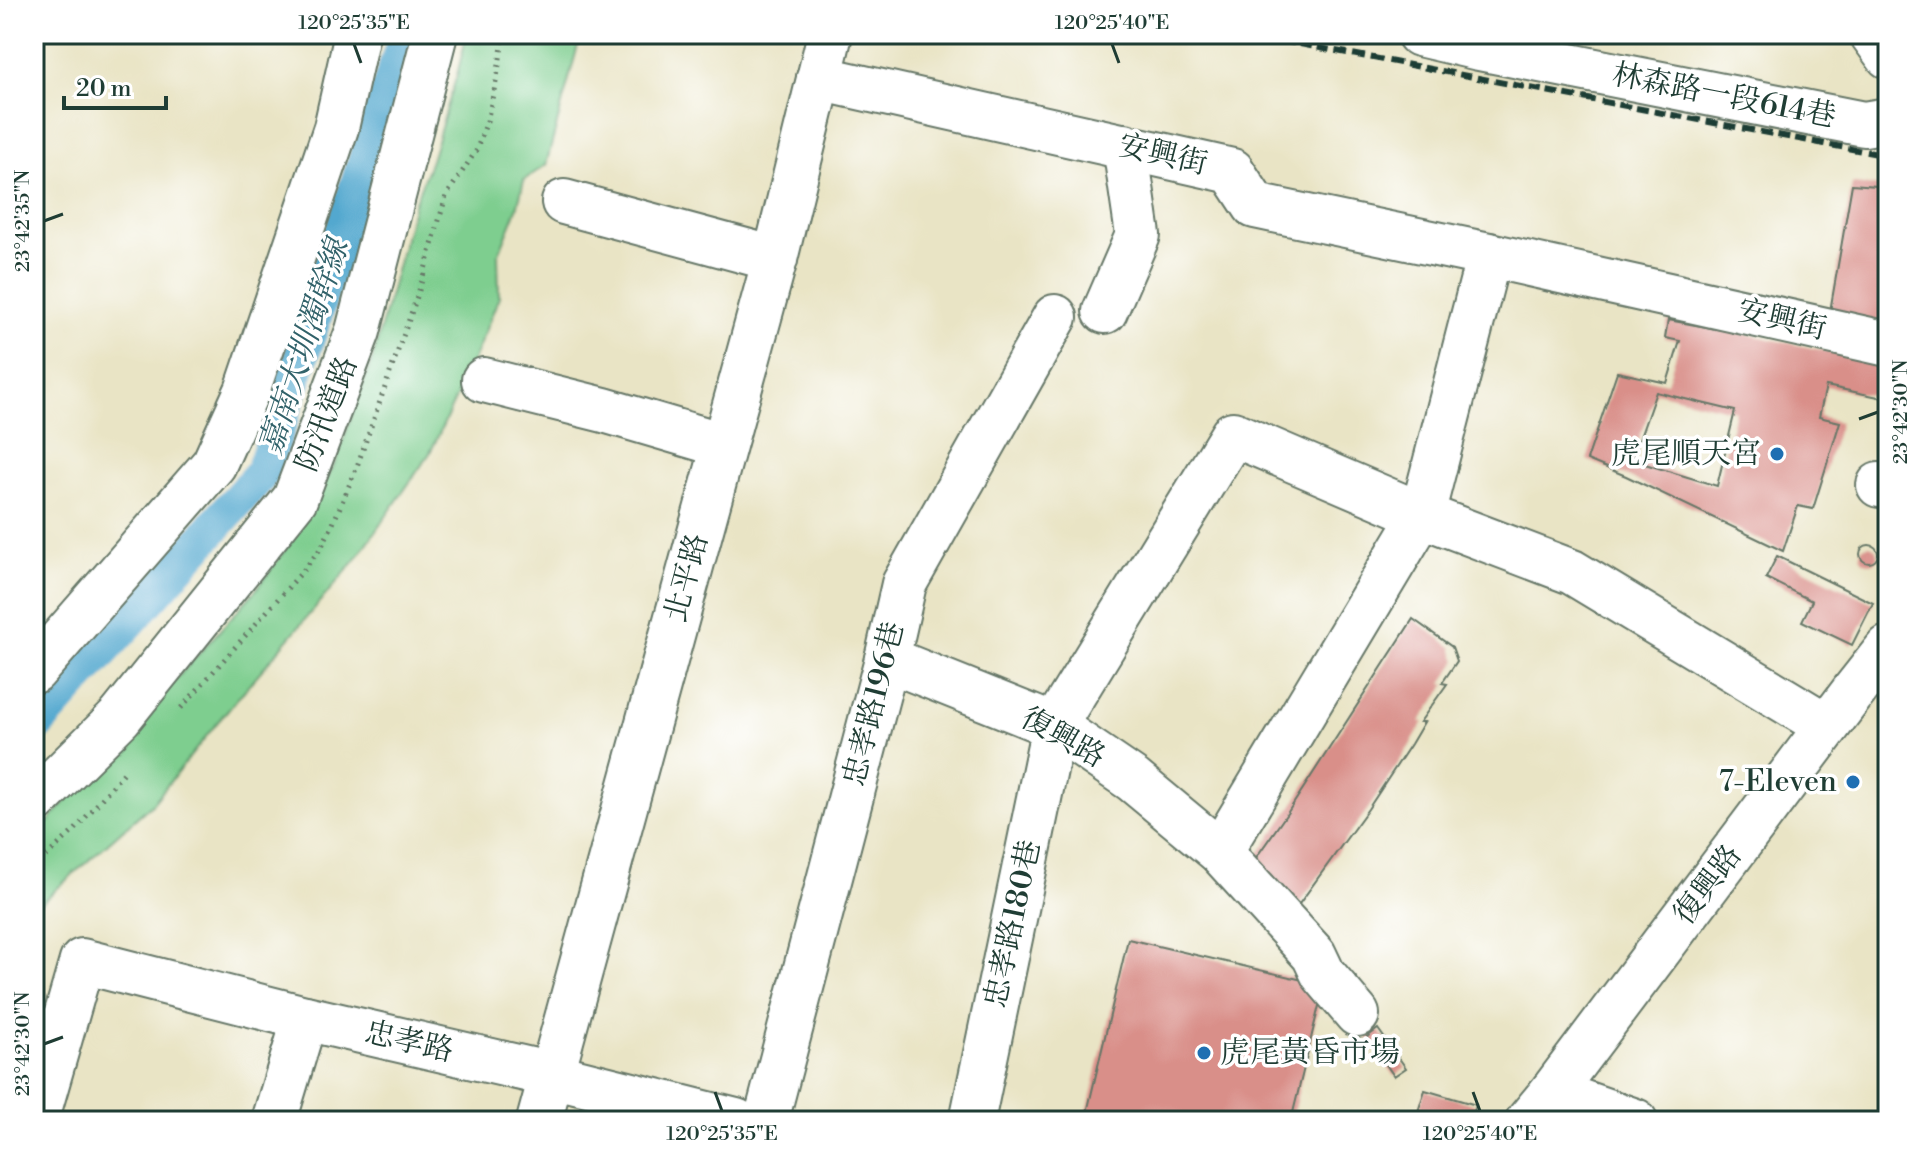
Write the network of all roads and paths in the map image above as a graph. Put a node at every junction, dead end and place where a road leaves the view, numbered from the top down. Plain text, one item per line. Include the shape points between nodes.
1 (357, 34) edge
2 (435, 34) edge
3 (830, 34) edge
4 (1419, 34) edge
5 (1872, 34) edge
6 (1888, 56) edge
7 (819, 78) junction
8 (1888, 120) edge
9 (1125, 146) junction
10 (564, 202) dead end
11 (1489, 255) junction
12 (775, 259) junction
13 (1105, 311) dead end
14 (1055, 317) dead end
15 (1888, 344) edge
16 (484, 380) dead end
17 (723, 445) junction
18 (1422, 515) junction
19 (1888, 648) edge
20 (887, 659) junction
21 (34, 671) edge
22 (1871, 695) edge
23 (1054, 726) junction
24 (1827, 726) junction
25 (34, 802) edge
26 (1220, 852) junction
27 (1357, 1014) dead end
28 (305, 1018) junction
29 (552, 1075) junction
30 (1540, 1106) edge
31 (36, 1121) edge
32 (274, 1121) edge
33 (539, 1121) edge
34 (736, 1121) edge
35 (766, 1121) edge
36 (972, 1121) edge
37 (1635, 1121) edge

1 - 21 street via 336,128 247,391 214,464
2 - 25 street, 防汛道路 via 358,331 295,499 120,717
3 - 7 street, 北平路
4 - 8 street, 林森路一段614巷 via 1864,124
5 - 6 street
7 - 9 street, 安興街
7 - 12 street, 北平路
9 - 11 street, 安興街 via 1232,171 1255,206
9 - 13 street via 1138,235
10 - 12 street
11 - 15 street, 安興街
11 - 18 street
12 - 17 street, 北平路
14 - 20 street, 忠孝路196巷 via 904,584
16 - 17 street
17 - 29 street, 北平路
18 - 23 street, 忠孝路180巷 via 1233,434
18 - 24 street via 1572,572
18 - 26 street
19 - 22 street, 復興路
20 - 23 street, 復興路
20 - 35 street, 忠孝路196巷
22 - 24 street, 復興路
23 - 26 street, 復興路 via 1133,780
23 - 36 street, 忠孝路180巷
24 - 30 street, 復興路
26 - 27 street, 復興路 via 1314,955
28 - 29 street, 忠孝路
28 - 31 street, 忠孝路 via 82,961
28 - 32 street
29 - 33 street, 北平路
29 - 34 street, 忠孝路
30 - 37 street

